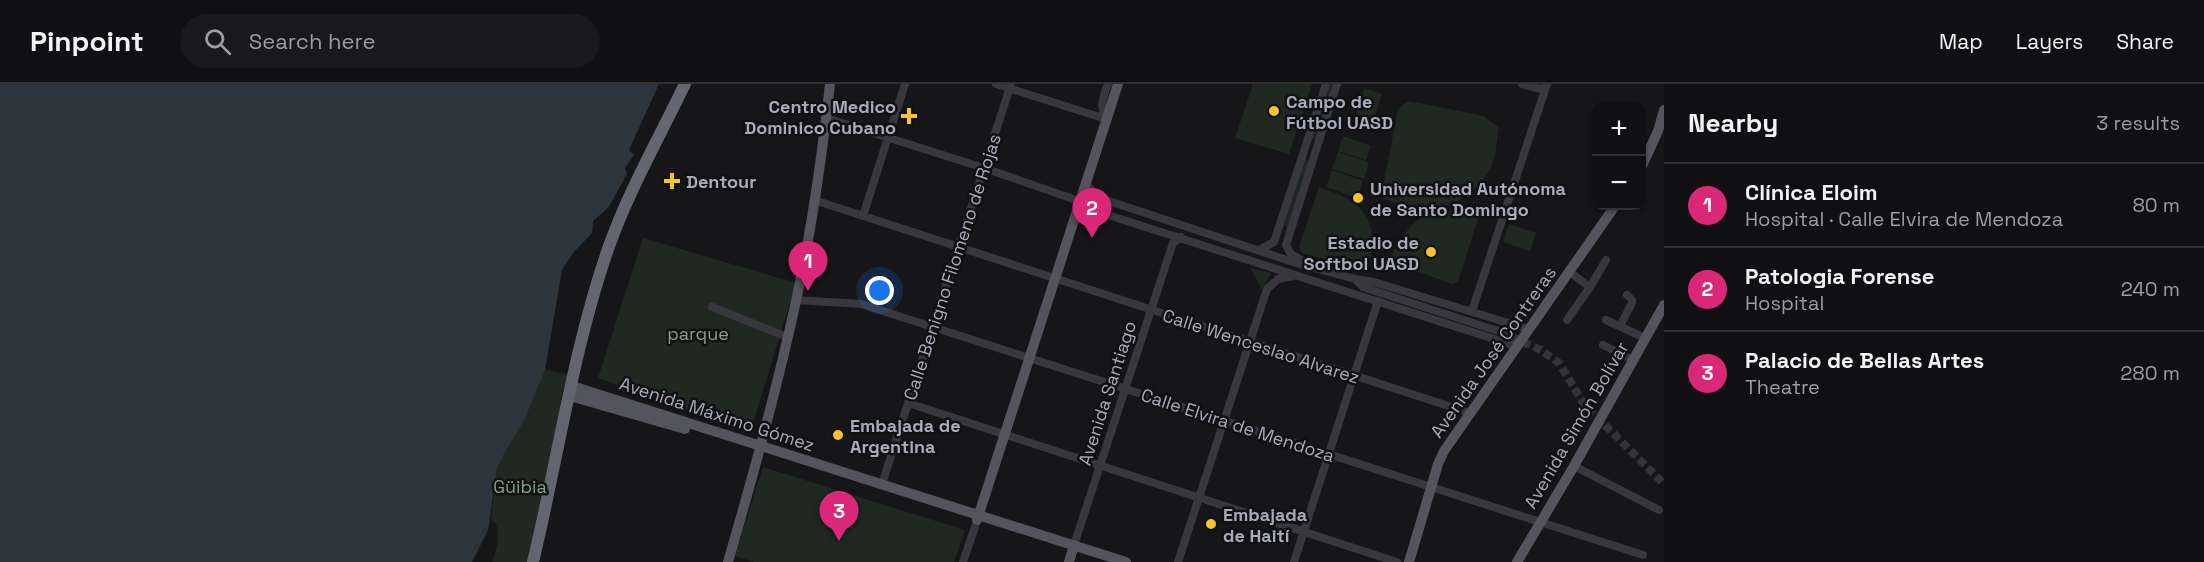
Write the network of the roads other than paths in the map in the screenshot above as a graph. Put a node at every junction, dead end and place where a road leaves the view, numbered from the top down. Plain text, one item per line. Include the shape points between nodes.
1 (685, 84) edge
2 (692, 84) edge
3 (830, 84) edge
4 (905, 84) edge
5 (996, 84) edge
6 (1108, 84) edge
7 (1118, 84) edge
8 (1326, 84) edge
9 (1337, 84) edge
10 (1522, 84) edge
11 (1011, 86) edge
12 (1547, 86) edge
13 (1664, 110) edge
14 (826, 118) junction
15 (1107, 118) junction
16 (888, 137) junction
17 (1306, 143) junction
18 (1318, 147) junction
19 (1303, 154) junction
20 (1646, 156) edge
21 (1315, 158) junction
22 (984, 168) junction
23 (1085, 183) junction
24 (814, 200) junction
25 (1079, 201) junction
26 (1612, 210) edge
27 (863, 216) junction
28 (1181, 237) junction
29 (1274, 242) junction
30 (1286, 245) junction
31 (958, 247) junction
32 (1259, 250) junction
33 (1606, 260) dead end
34 (1257, 261) junction
35 (1296, 263) junction
36 (1309, 266) junction
37 (1568, 271) junction
38 (1296, 276) junction
39 (1054, 278) junction
40 (1355, 279) junction
41 (1590, 287) junction
42 (1628, 295) dead end
43 (796, 300) junction
44 (1378, 301) junction
45 (1664, 305) edge
46 (712, 307) dead end
47 (1151, 310) junction
48 (1472, 311) junction
49 (1567, 320) dead end
50 (1606, 320) dead end
51 (1620, 326) junction
52 (933, 327) junction
53 (1528, 329) junction
54 (1501, 332) tunnel mouth
55 (787, 337) junction
56 (1645, 338) junction
57 (1250, 342) junction
58 (1603, 345) dead end
59 (1516, 346) junction
60 (1029, 358) junction
61 (1633, 360) junction
62 (1354, 375) junction
63 (1126, 390) junction
64 (573, 392) junction
65 (908, 403) junction
66 (1470, 413) junction
67 (1224, 421) junction
68 (1004, 435) junction
69 (761, 448) junction
70 (1329, 454) junction
71 (1574, 465) junction
72 (1101, 466) junction
73 (882, 484) junction
74 (1431, 487) junction
75 (1200, 498) junction
76 (1659, 510) dead end
77 (978, 518) junction
78 (1540, 522) junction
79 (1303, 532) junction
80 (1072, 553) edge
81 (1642, 555) dead end
82 (730, 561) edge
83 (533, 562) edge
84 (540, 562) edge
85 (963, 562) edge
86 (1103, 562) edge
87 (1126, 562) edge
88 (1178, 562) edge
89 (1294, 562) edge
90 (1397, 562) edge
91 (1410, 562) edge
92 (1517, 562) edge

1 - 64 highway via 609,247 591,303
2 - 64 highway via 627,220
3 - 14 main road
4 - 16 street
5 - 11 street
6 - 15 street via 1102,107
7 - 15 main road
8 - 17 street
9 - 18 street
10 - 12 street via 1540,89
11 - 15 street
11 - 22 street, Calle Benigno Filomeno de Rojas
12 - 48 street
13 - 20 main road
14 - 16 street
14 - 24 main road
15 - 23 main road
16 - 22 street
16 - 27 street
17 - 18 street
17 - 19 street
18 - 21 street
19 - 21 street
19 - 29 street
21 - 30 street
22 - 25 street
22 - 31 street, Calle Benigno Filomeno de Rojas
23 - 25 main road
23 - 32 street via 1097,196 1109,201
24 - 27 street, Calle Wenceslao Alvarez
24 - 43 main road
25 - 28 street via 1108,215
25 - 39 main road
26 - 37 main road, Avenida José Contreras
27 - 31 street, Calle Wenceslao Alvarez
28 - 34 street
28 - 47 street, Avenida Santiago via 1173,243
29 - 30 street
29 - 32 street
30 - 36 street via 1291,254
31 - 39 street, Calle Wenceslao Alvarez
31 - 52 street, Calle Benigno Filomeno de Rojas
32 - 35 street
33 - 41 street
34 - 35 street
34 - 38 street
35 - 36 street
36 - 40 street
37 - 41 street
37 - 53 main road, Avenida José Contreras
38 - 44 street
38 - 57 street via 1278,279 1267,289
39 - 47 street, Calle Wenceslao Alvarez
39 - 60 main road
40 - 48 street
40 - 54 street via 1372,290
41 - 49 street
42 - 51 street via 1632,303
43 - 52 street, Calle Elvira de Mendoza via 861,304
43 - 55 main road
44 - 59 street
44 - 62 street
45 - 56 main road, Avenida Simón Bolívar
46 - 55 street
47 - 57 street, Calle Wenceslao Alvarez
47 - 63 street, Avenida Santiago
48 - 53 street
50 - 51 street
51 - 56 street
52 - 60 street, Calle Elvira de Mendoza
52 - 65 street, Calle Benigno Filomeno de Rojas
53 - 59 main road, Avenida José Contreras
55 - 69 main road
56 - 61 main road, Avenida Simón Bolívar
57 - 62 street, Calle Wenceslao Alvarez
57 - 67 street
58 - 61 street
59 - 66 main road, Avenida José Contreras
60 - 63 street, Calle Elvira de Mendoza
60 - 68 main road
61 - 71 main road, Avenida Simón Bolívar
62 - 66 street, Calle Wenceslao Alvarez
62 - 70 street
63 - 67 street, Calle Elvira de Mendoza
63 - 72 street, Avenida Santiago
64 - 69 main road, Avenida Máximo Gómez
64 - 83 highway
64 - 84 highway
65 - 68 street
65 - 73 street, Calle Benigno Filomeno de Rojas
66 - 74 main road, Avenida José Contreras via 1444,451
67 - 70 street, Calle Elvira de Mendoza
67 - 75 street
68 - 72 street
68 - 77 main road
69 - 73 main road, Avenida Máximo Gómez
69 - 77 main road, Avenida Máximo Gómez
69 - 82 main road
70 - 74 street, Calle Elvira de Mendoza
70 - 79 street
71 - 76 street
71 - 78 main road, Avenida Simón Bolívar
72 - 75 street
72 - 80 street, Avenida Santiago
73 - 77 main road, Avenida Máximo Gómez
74 - 78 street, Calle Elvira de Mendoza
74 - 91 main road, Avenida José Contreras
75 - 79 street
75 - 88 street
77 - 80 main road, Avenida Máximo Gómez
77 - 85 street
78 - 81 street, Calle Elvira de Mendoza
78 - 92 main road, Avenida Simón Bolívar
79 - 89 street
79 - 90 street
80 - 86 main road, Avenida Máximo Gómez
80 - 87 main road, Avenida Máximo Gómez

